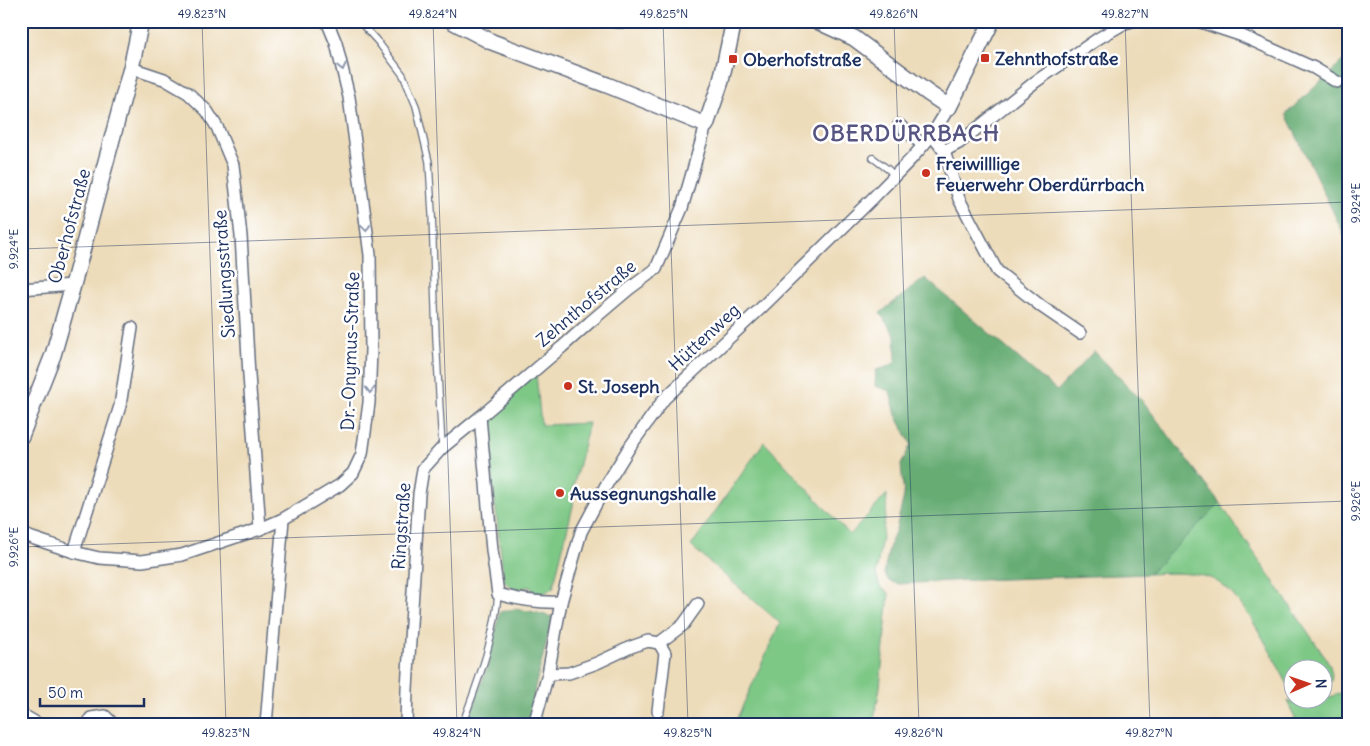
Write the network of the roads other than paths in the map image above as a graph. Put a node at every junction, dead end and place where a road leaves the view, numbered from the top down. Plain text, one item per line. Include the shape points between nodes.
1 (141, 21) edge
2 (327, 21) edge
3 (360, 21) edge
4 (452, 21) edge
5 (612, 21) edge
6 (642, 21) edge
7 (734, 21) edge
8 (817, 21) edge
9 (992, 21) edge
10 (1132, 21) edge
11 (1198, 21) edge
12 (130, 68) junction
13 (1343, 80) edge
14 (949, 107) junction
15 (706, 125) junction
16 (899, 125) dead end
17 (932, 135) junction
18 (923, 146) junction
19 (944, 151) junction
20 (873, 158) dead end
21 (894, 176) junction
22 (74, 285) junction
23 (21, 289) edge
24 (132, 328) dead end
25 (1080, 333) dead end
26 (480, 417) junction
27 (21, 436) edge
28 (442, 448) junction
29 (283, 519) junction
30 (260, 530) junction
31 (21, 533) edge
32 (74, 552) junction
33 (498, 594) junction
34 (561, 602) junction
35 (698, 604) dead end
36 (660, 643) junction
37 (548, 674) junction
38 (658, 712) dead end
39 (21, 714) edge
40 (40, 725) edge
41 (88, 725) edge
42 (114, 725) edge
43 (266, 725) edge
44 (406, 725) edge
45 (462, 725) edge
46 (534, 725) edge

1 - 12 street, Oberhofstraße
2 -> 29 street, Dr.-Onymus-Straße via 336,42 349,97 370,255 369,402 362,454 353,473
3 - 28 lane via 403,75 416,106 429,162
4 - 15 street via 492,42
5 - 6 street
7 - 15 street, Zehnthofstraße via 721,81
8 - 14 street via 854,38
9 - 14 street
10 - 19 street via 1098,38
11 - 13 street via 1240,35
12 - 22 street, Oberhofstraße
12 - 30 street, Siedlungsstraße via 164,79 188,92 217,127 233,165 241,236
14 - 17 street, Hüttenweg
15 - 26 street, Zehnthofstraße via 682,208 656,269
16 - 18 street
17 - 18 street, Hüttenweg
17 - 19 street
18 - 21 street, Hüttenweg
19 - 25 street via 959,199 997,271
20 - 21 lane
21 - 34 street, Hüttenweg via 760,310 664,399 629,448 581,532
22 - 23 street
22 - 27 street, Oberhofstraße via 53,355
24 - 32 street via 120,406
26 - 28 street, Ringstraße
26 - 33 street
28 - 44 street, Ringstraße via 423,469 419,494
29 - 30 street, Dr.-Onymus-Straße
29 - 43 street
30 - 32 street, Dr.-Onymus-Straße via 182,555 142,561 99,558
31 - 32 street, Dr.-Onymus-Straße
33 - 34 street via 539,603
33 - 45 lane via 483,668
34 - 37 street, Hüttenweg
35 - 36 street via 683,626
36 - 37 street via 648,642 630,647 597,664 569,673
36 - 38 street via 665,653
37 - 46 street, Hüttenweg
39 - 40 street
41 - 42 street via 91,718 105,716

